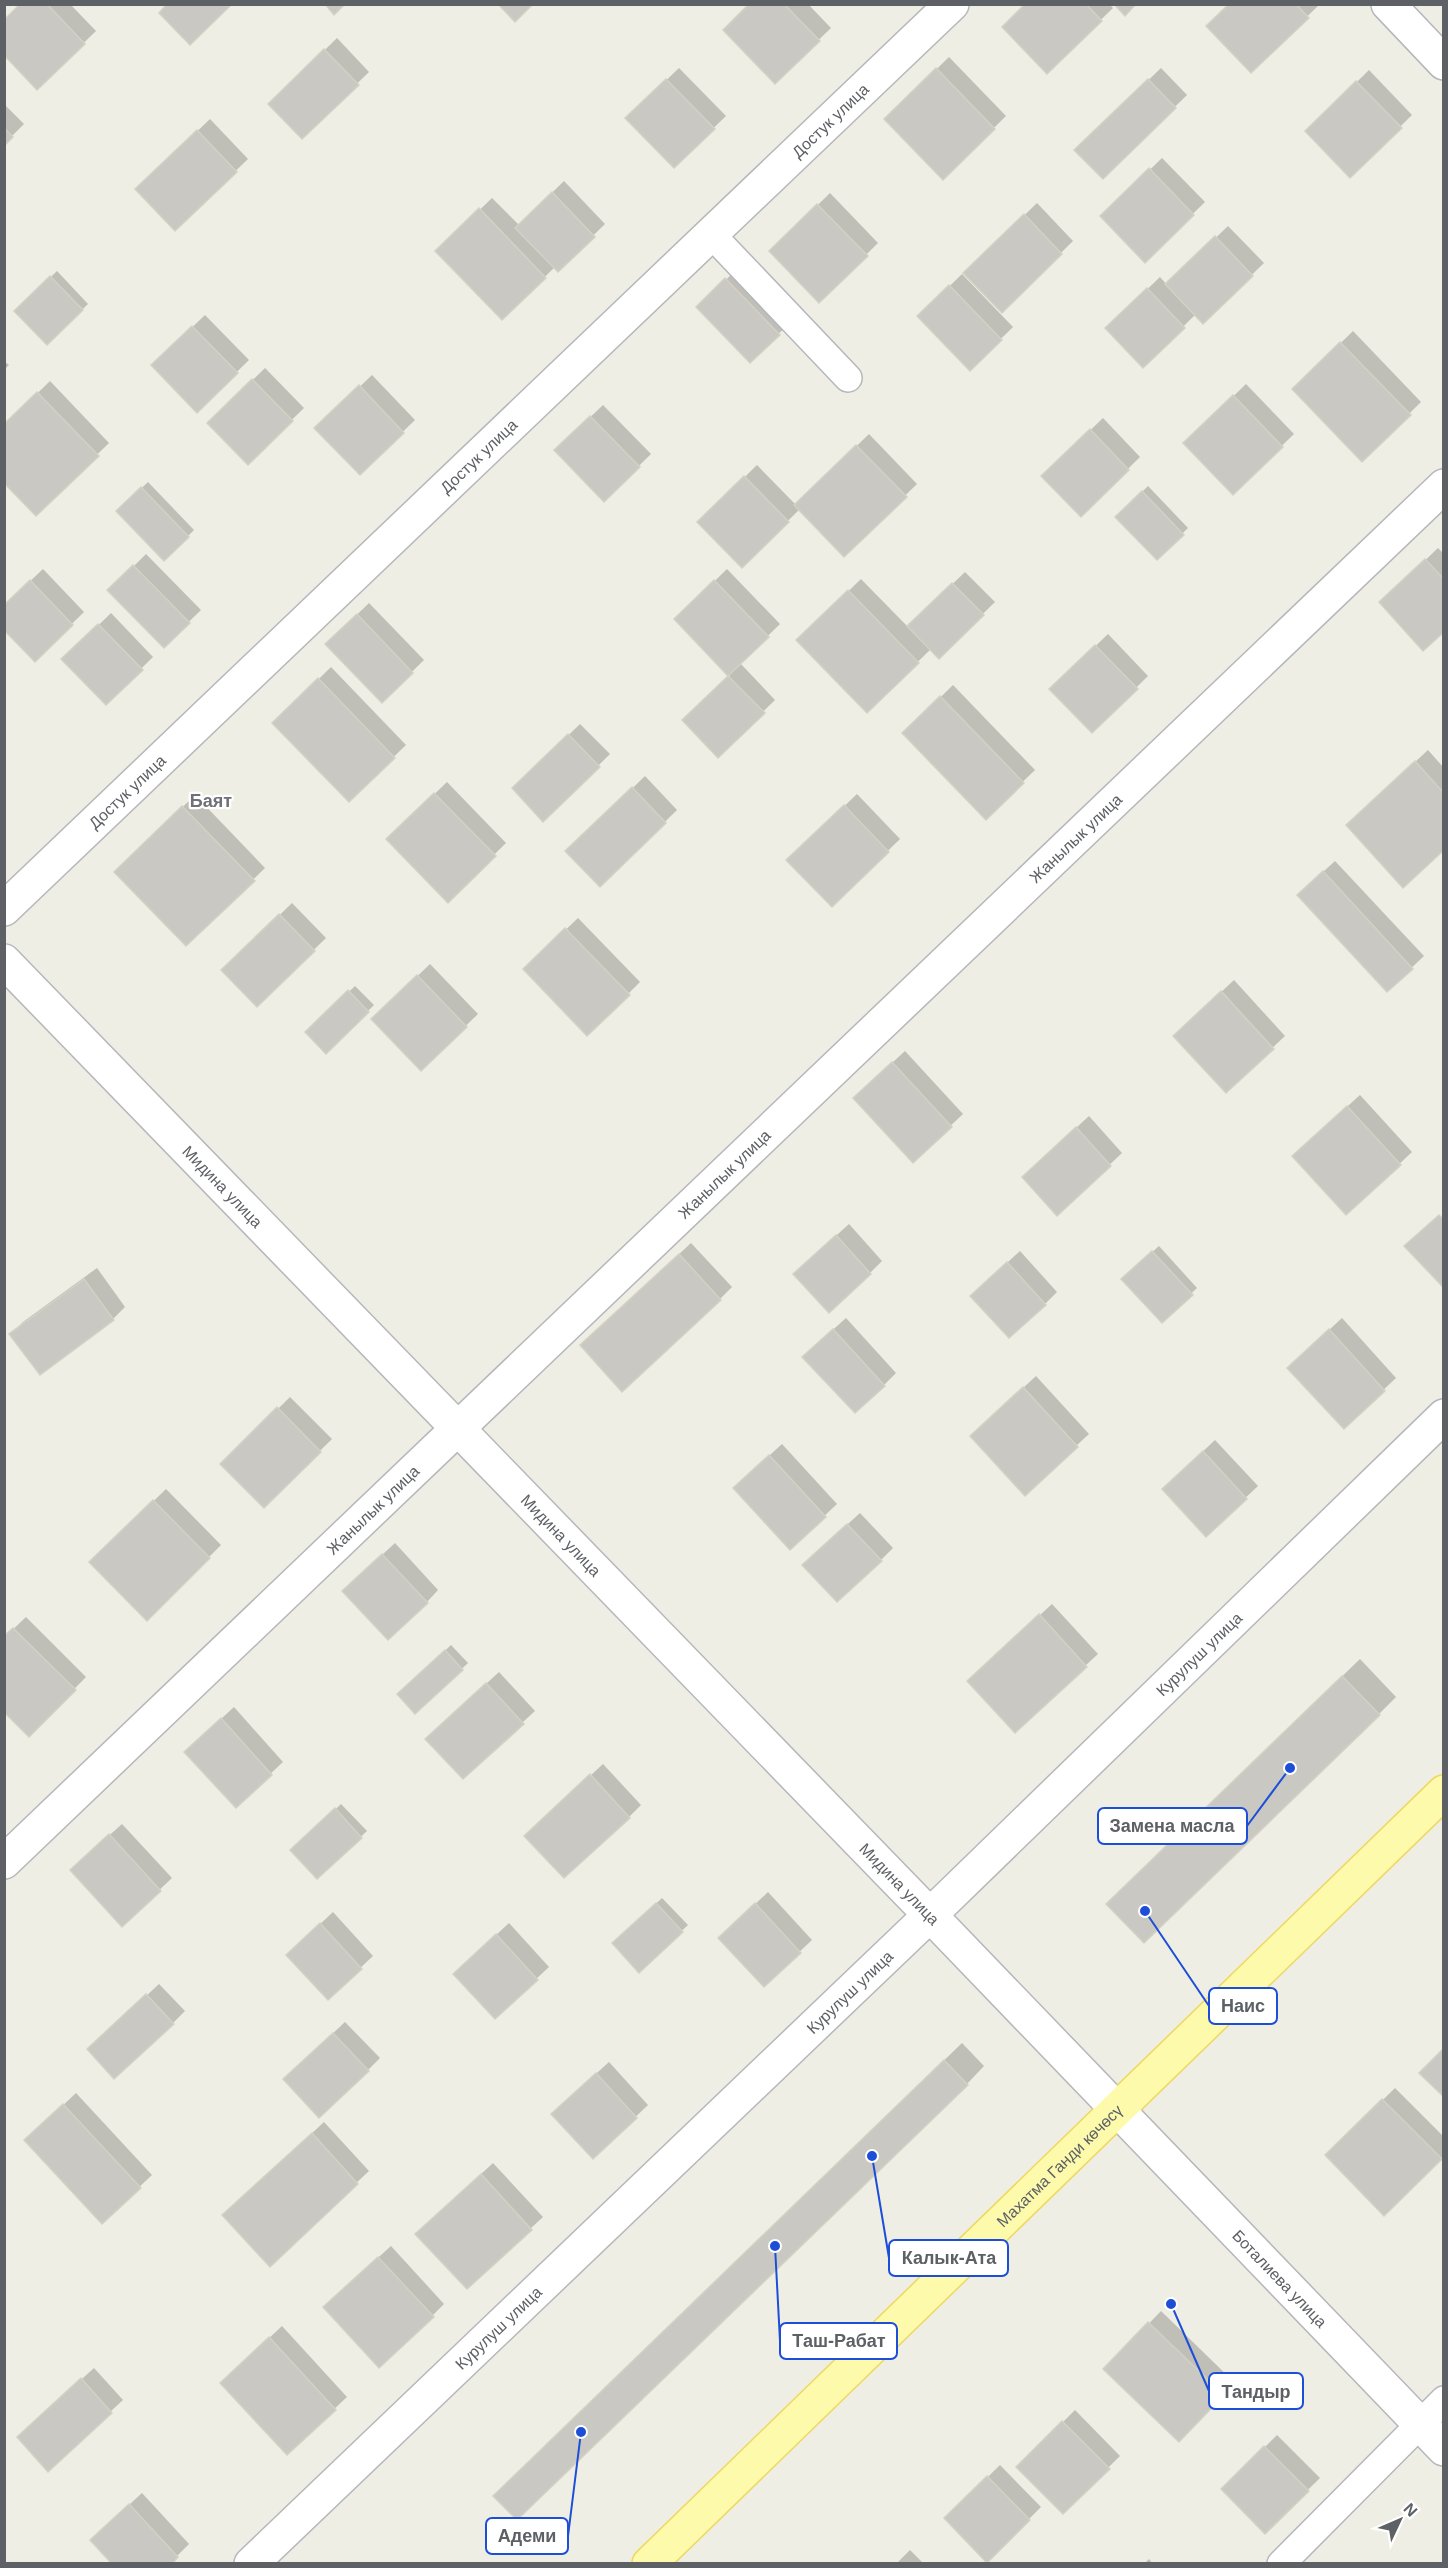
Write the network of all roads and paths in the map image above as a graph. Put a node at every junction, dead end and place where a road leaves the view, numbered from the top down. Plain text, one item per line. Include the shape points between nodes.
1 (952, 4) edge
2 (1388, 4) edge
3 (1443, 63) edge
4 (711, 234) junction
5 (848, 378) dead end
6 (1443, 486) edge
7 (4, 909) edge
8 (4, 961) edge
9 (1443, 1416) edge
10 (457, 1428) junction
11 (1443, 1792) edge
12 (4, 1862) edge
13 (930, 1915) junction
14 (1115, 2109) junction
15 (1443, 2400) edge
16 (1419, 2424) junction
17 (1443, 2449) edge
18 (251, 2564) edge
19 (649, 2564) edge
20 (1281, 2564) edge

1 - 4 street, Достук улица
2 - 3 street
4 - 5 lane
4 - 7 street, Достук улица
6 - 10 street, Жанылык улица
8 - 10 street, Мидина улица
9 - 13 street, Курулуш улица
10 - 12 street, Жанылык улица
10 - 13 street, Мидина улица
11 - 14 main road, Махатма Ганди көчөсү
13 - 14 street, Мидина улица
13 - 18 street, Курулуш улица
14 - 16 street, Боталиева улица
14 - 19 main road, Махатма Ганди көчөсү
15 - 16 lane
16 - 17 street, Боталиева улица
16 - 20 lane

